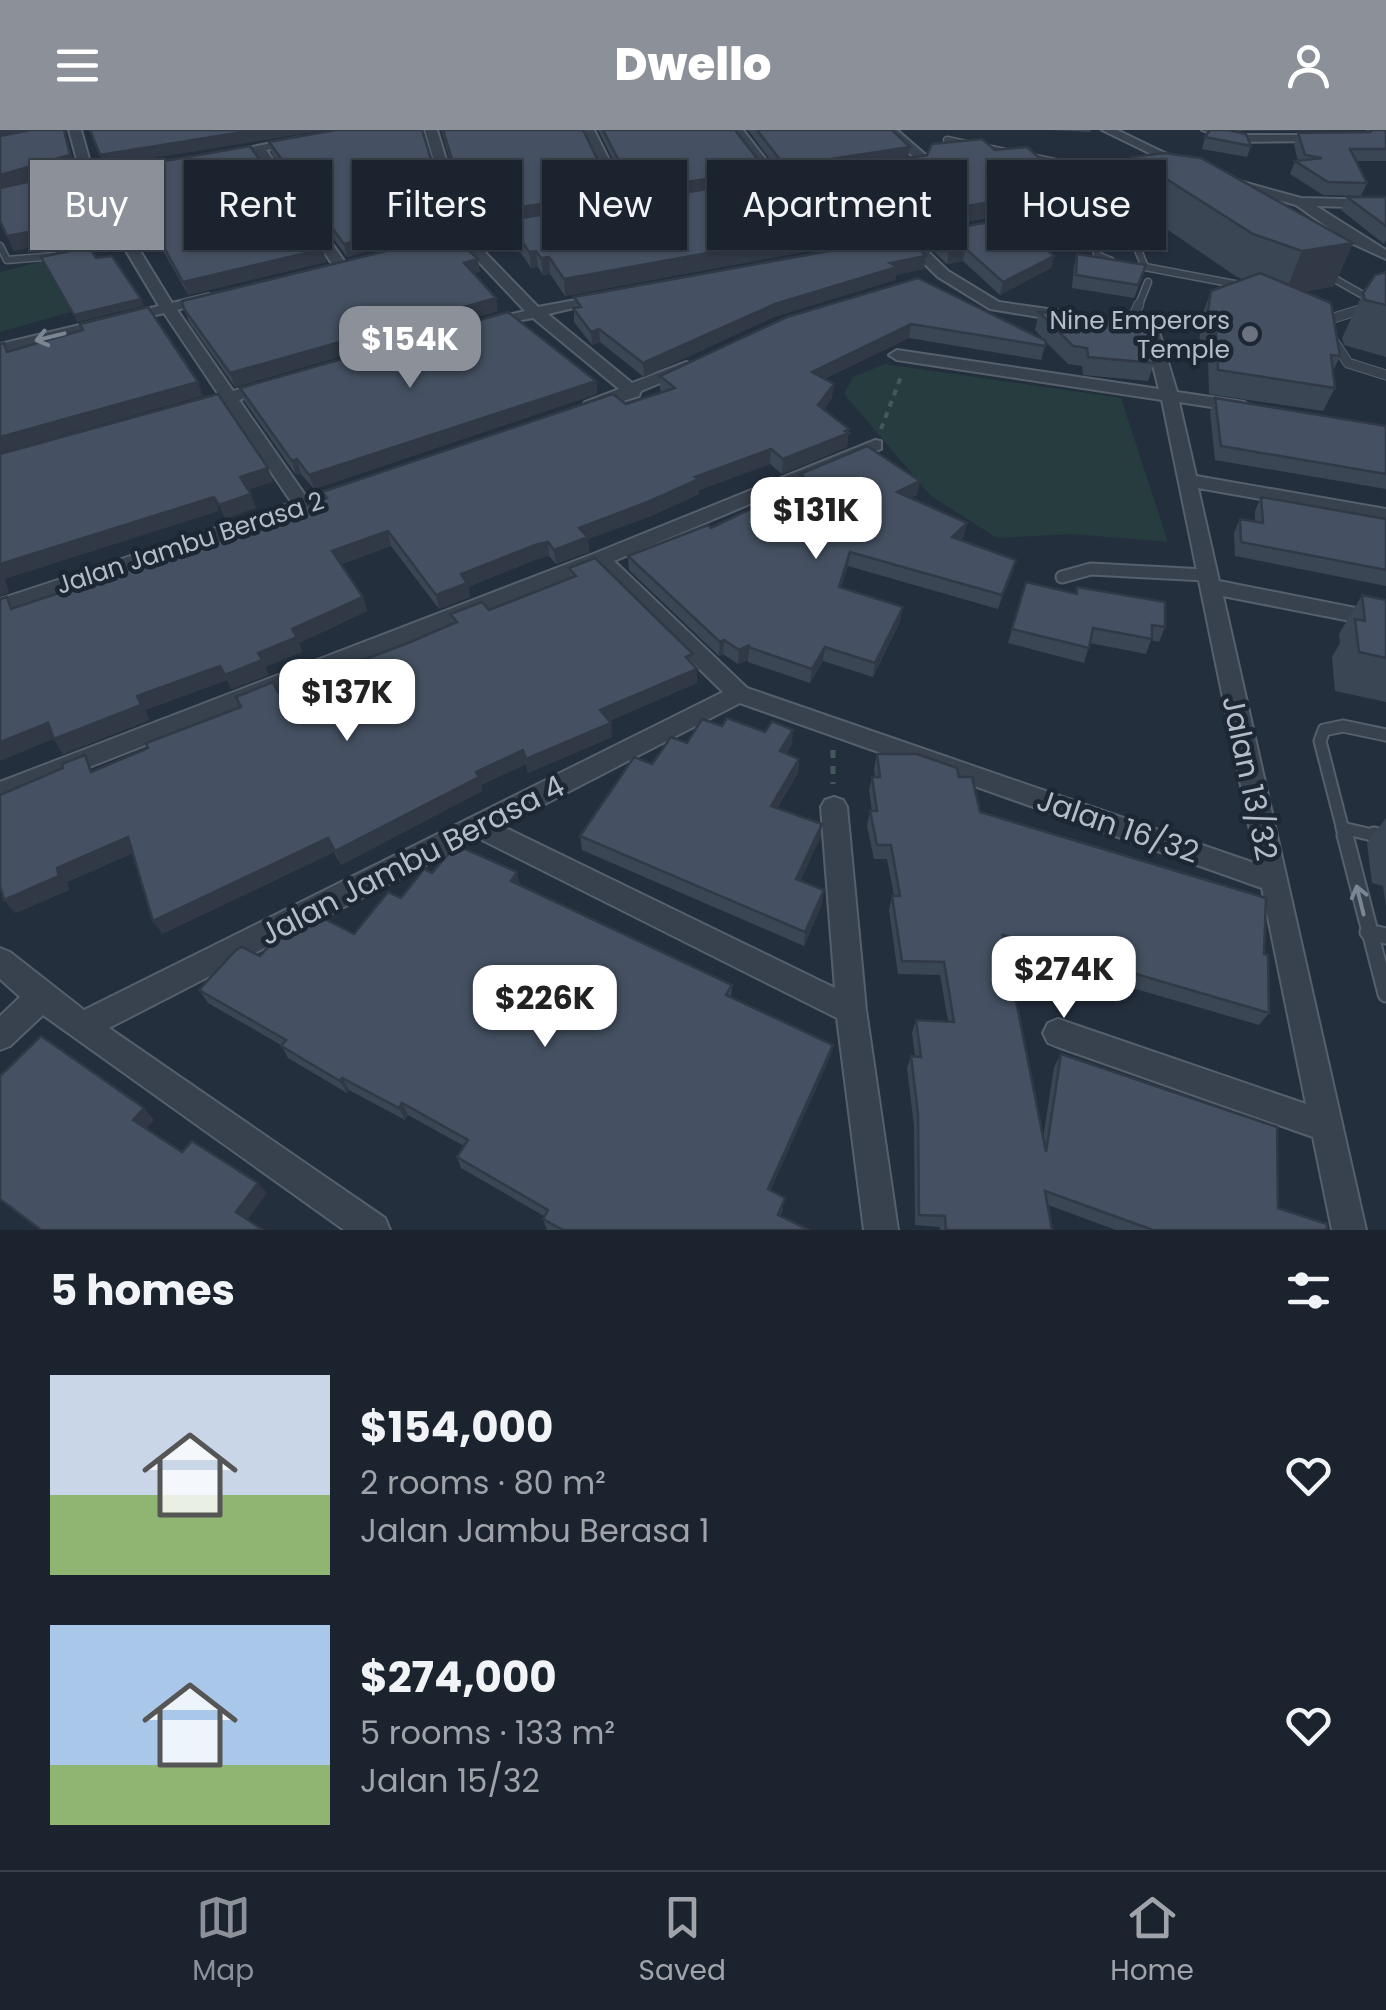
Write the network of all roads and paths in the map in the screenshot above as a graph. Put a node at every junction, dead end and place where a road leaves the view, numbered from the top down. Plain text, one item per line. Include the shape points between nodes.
1 (72, 130) edge
2 (431, 130) edge
3 (588, 130) edge
4 (738, 130) edge
5 (890, 130) edge
6 (1108, 130) edge
7 (1208, 130) edge
8 (52, 133) edge
9 (1349, 137) edge
10 (314, 139) edge
11 (947, 140) edge
12 (258, 148) junction
13 (201, 158) edge
14 (82, 160) edge
15 (440, 160) edge
16 (603, 160) edge
17 (760, 160) edge
18 (921, 160) edge
19 (1045, 160) edge
20 (1194, 170) edge
21 (1212, 178) edge
22 (30, 190) edge
23 (0, 196) edge
24 (1301, 202) junction
25 (1386, 204) edge
26 (0, 246) edge
27 (74, 250) edge
28 (133, 250) edge
29 (475, 250) edge
30 (915, 250) edge
31 (1097, 250) edge
32 (1138, 250) edge
33 (1386, 255) edge
34 (357, 261) edge
35 (340, 264) junction
36 (1308, 264) edge
37 (1145, 267) junction
38 (321, 270) edge
39 (1148, 282) edge
40 (1260, 292) edge
41 (226, 293) edge
42 (627, 293) edge
43 (1383, 305) edge
44 (168, 308) junction
45 (533, 310) junction
46 (1310, 313) edge
47 (1091, 320) edge
48 (1326, 320) junction
49 (1110, 323) edge
50 (1138, 328) junction
51 (457, 332) edge
52 (0, 349) edge
53 (902, 356) joint
54 (698, 362) edge
55 (1386, 375) edge
56 (287, 381) edge
57 (633, 392) junction
58 (1170, 395) junction
59 (230, 397) junction
60 (578, 411) edge
61 (1268, 411) edge
62 (172, 414) edge
63 (875, 446) joint
64 (1186, 480) junction
65 (376, 481) edge
66 (303, 506) junction
67 (1386, 515) edge
68 (600, 560) junction
69 (1062, 577) dead end
70 (1206, 580) junction
71 (0, 606) edge
72 (1386, 621) edge
73 (739, 694) junction
74 (833, 727) junction
75 (1386, 735) edge
76 (0, 792) edge
77 (834, 807) joint
78 (478, 826) junction
79 (1342, 828) junction
80 (1386, 838) edge
81 (1272, 880) junction
82 (1368, 932) junction
83 (1386, 936) edge
84 (0, 961) edge
85 (1386, 994) edge
86 (41, 997) junction
87 (851, 1010) junction
88 (85, 1025) junction
89 (1058, 1033) dead end
90 (0, 1036) edge
91 (1326, 1126) junction
92 (373, 1230) edge
93 (881, 1230) edge
94 (1349, 1230) edge

1 - 8 street
1 - 14 street
2 - 15 street
3 - 16 street
4 - 17 street
5 - 18 street
6 - 20 street
7 - 9 street via 1231,139
10 - 12 street
11 - 19 lane
12 - 13 street
12 - 35 street
21 - 24 street
22 - 23 street
24 - 25 street
24 - 33 street
26 - 27 lane via 7,260 18,262
28 - 44 street
29 - 45 street
30 - 47 street via 934,277 995,306
31 - 37 lane via 1098,257
32 - 37 lane
34 - 35 street
35 - 38 street
36 - 43 lane
37 - 40 lane
39 - 50 lane
41 - 44 street
42 - 45 street
43 - 48 lane
44 -> 52 street
44 - 59 street
45 - 51 street
45 - 57 street
46 - 48 lane
48 - 55 lane via 1340,359
49 - 50 street
50 - 58 street, Jalan 13/32 via 1153,336
53 - 58 street
53 - 63 path
54 - 57 street
56 - 59 street
57 - 60 street
58 - 61 street
58 - 64 street, Jalan 13/32
59 - 62 street
59 - 66 street
63 - 68 street
64 - 67 street
64 - 70 street, Jalan 13/32
65 - 66 street, Jalan Jambu Berasa 2
66 - 71 street, Jalan Jambu Berasa 2
68 - 73 street
68 - 76 street
69 - 70 lane via 1091,569
70 - 72 street
70 - 81 street, Jalan 13/32
73 - 74 street, Jalan 16/32
73 - 78 street, Jalan Jambu Berasa 4
74 - 77 path
74 - 81 street, Jalan 16/32
75 - 79 lane via 1343,726 1324,730 1320,741
77 - 87 street
78 - 87 street
78 - 88 street, Jalan Jambu Berasa 4
79 - 80 lane
82 -> 79 lane
81 - 91 street, Jalan 13/32
82 - 83 lane
82 - 85 lane
84 - 86 street
86 - 88 street
86 - 90 street
87 - 93 street
88 - 92 street
89 - 91 street
91 - 94 street, Jalan 13/32

